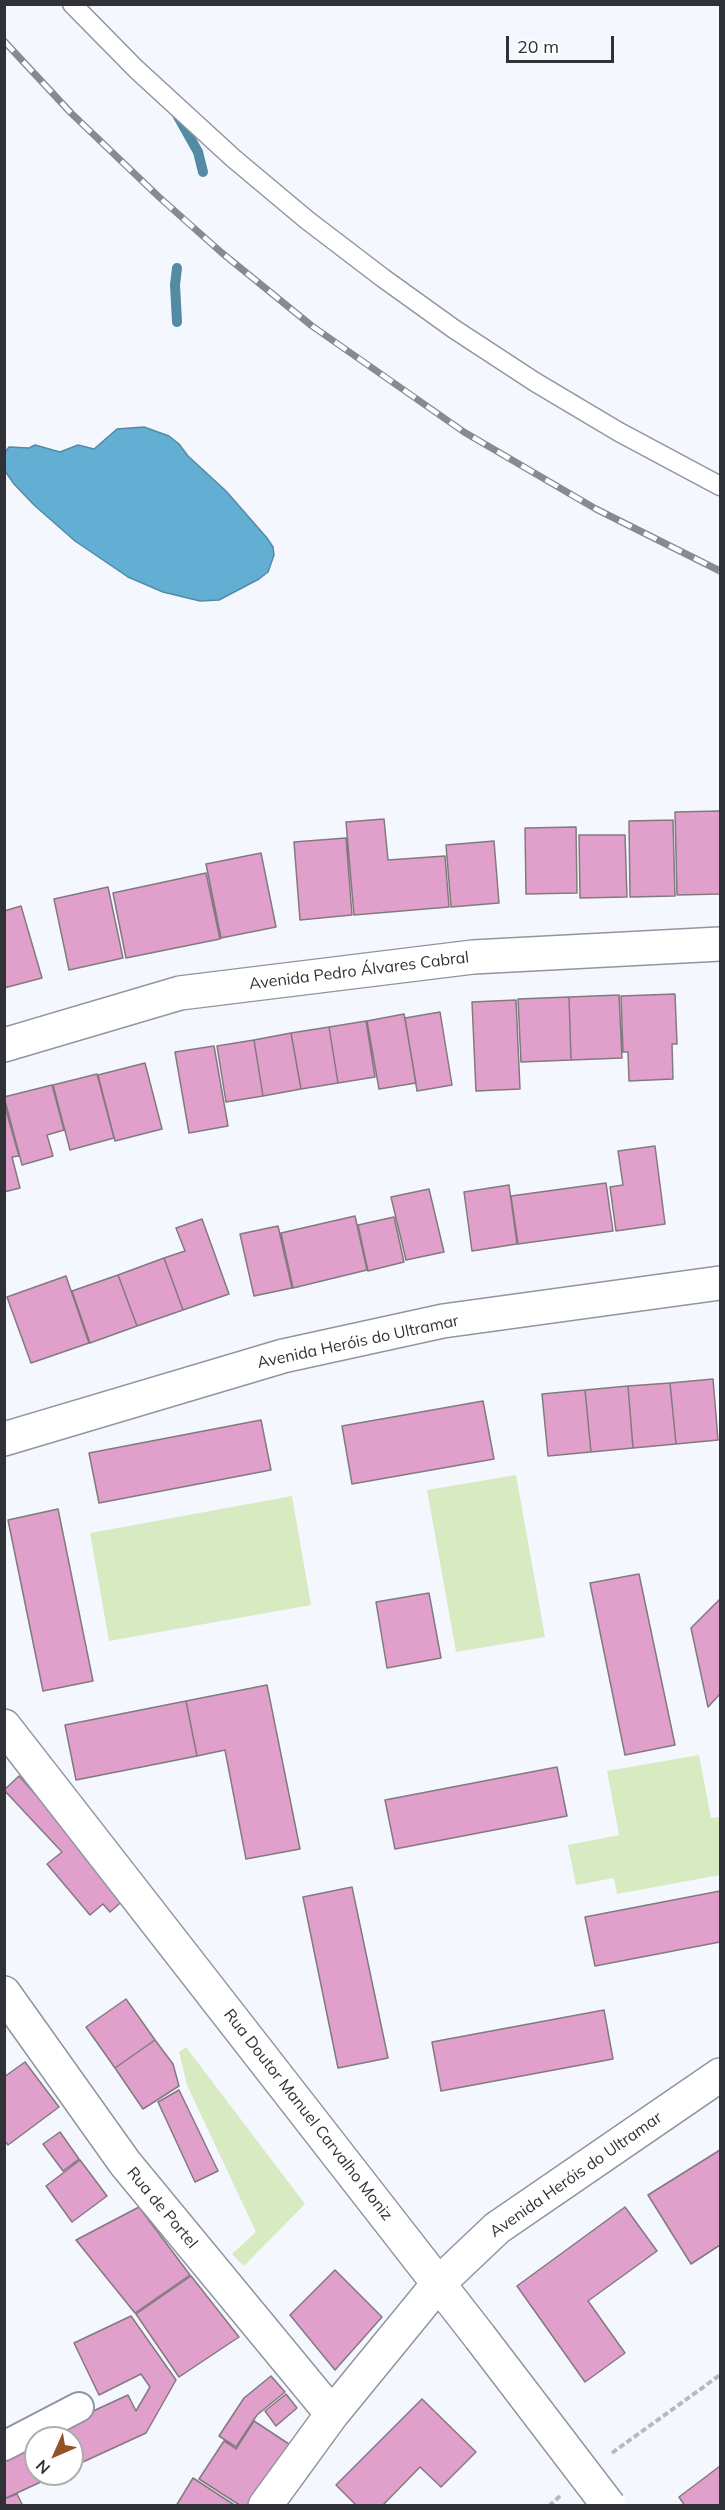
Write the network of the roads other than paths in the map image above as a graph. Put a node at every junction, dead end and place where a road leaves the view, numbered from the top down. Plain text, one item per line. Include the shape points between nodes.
1 (72, 4) edge
2 (720, 486) edge
3 (720, 944) edge
4 (4, 1045) edge
5 (720, 1282) edge
6 (6, 1434) edge
7 (4, 1726) edge
8 (4, 1993) edge
9 (720, 2075) edge
10 (439, 2283) junction
11 (79, 2408) dead end
12 (332, 2414) junction
13 (4, 2446) edge
14 (265, 2505) edge
15 (609, 2505) edge

1 - 2 lane via 233,158 383,278 536,382
3 - 4 street, Avenida Pedro Álvares Cabral via 473,957 180,993
5 - 6 street, Avenida Heróis do Ultramar via 432,1323 283,1356
7 - 10 street, Rua Doutor Manuel Carvalho Moniz
8 - 12 street, Rua de Portel via 125,2163
9 - 10 street, Avenida Heróis do Ultramar via 497,2228
10 - 12 street
10 - 15 street, Rua Doutor Manuel Carvalho Moniz, bridge
11 - 13 street
12 - 14 street

